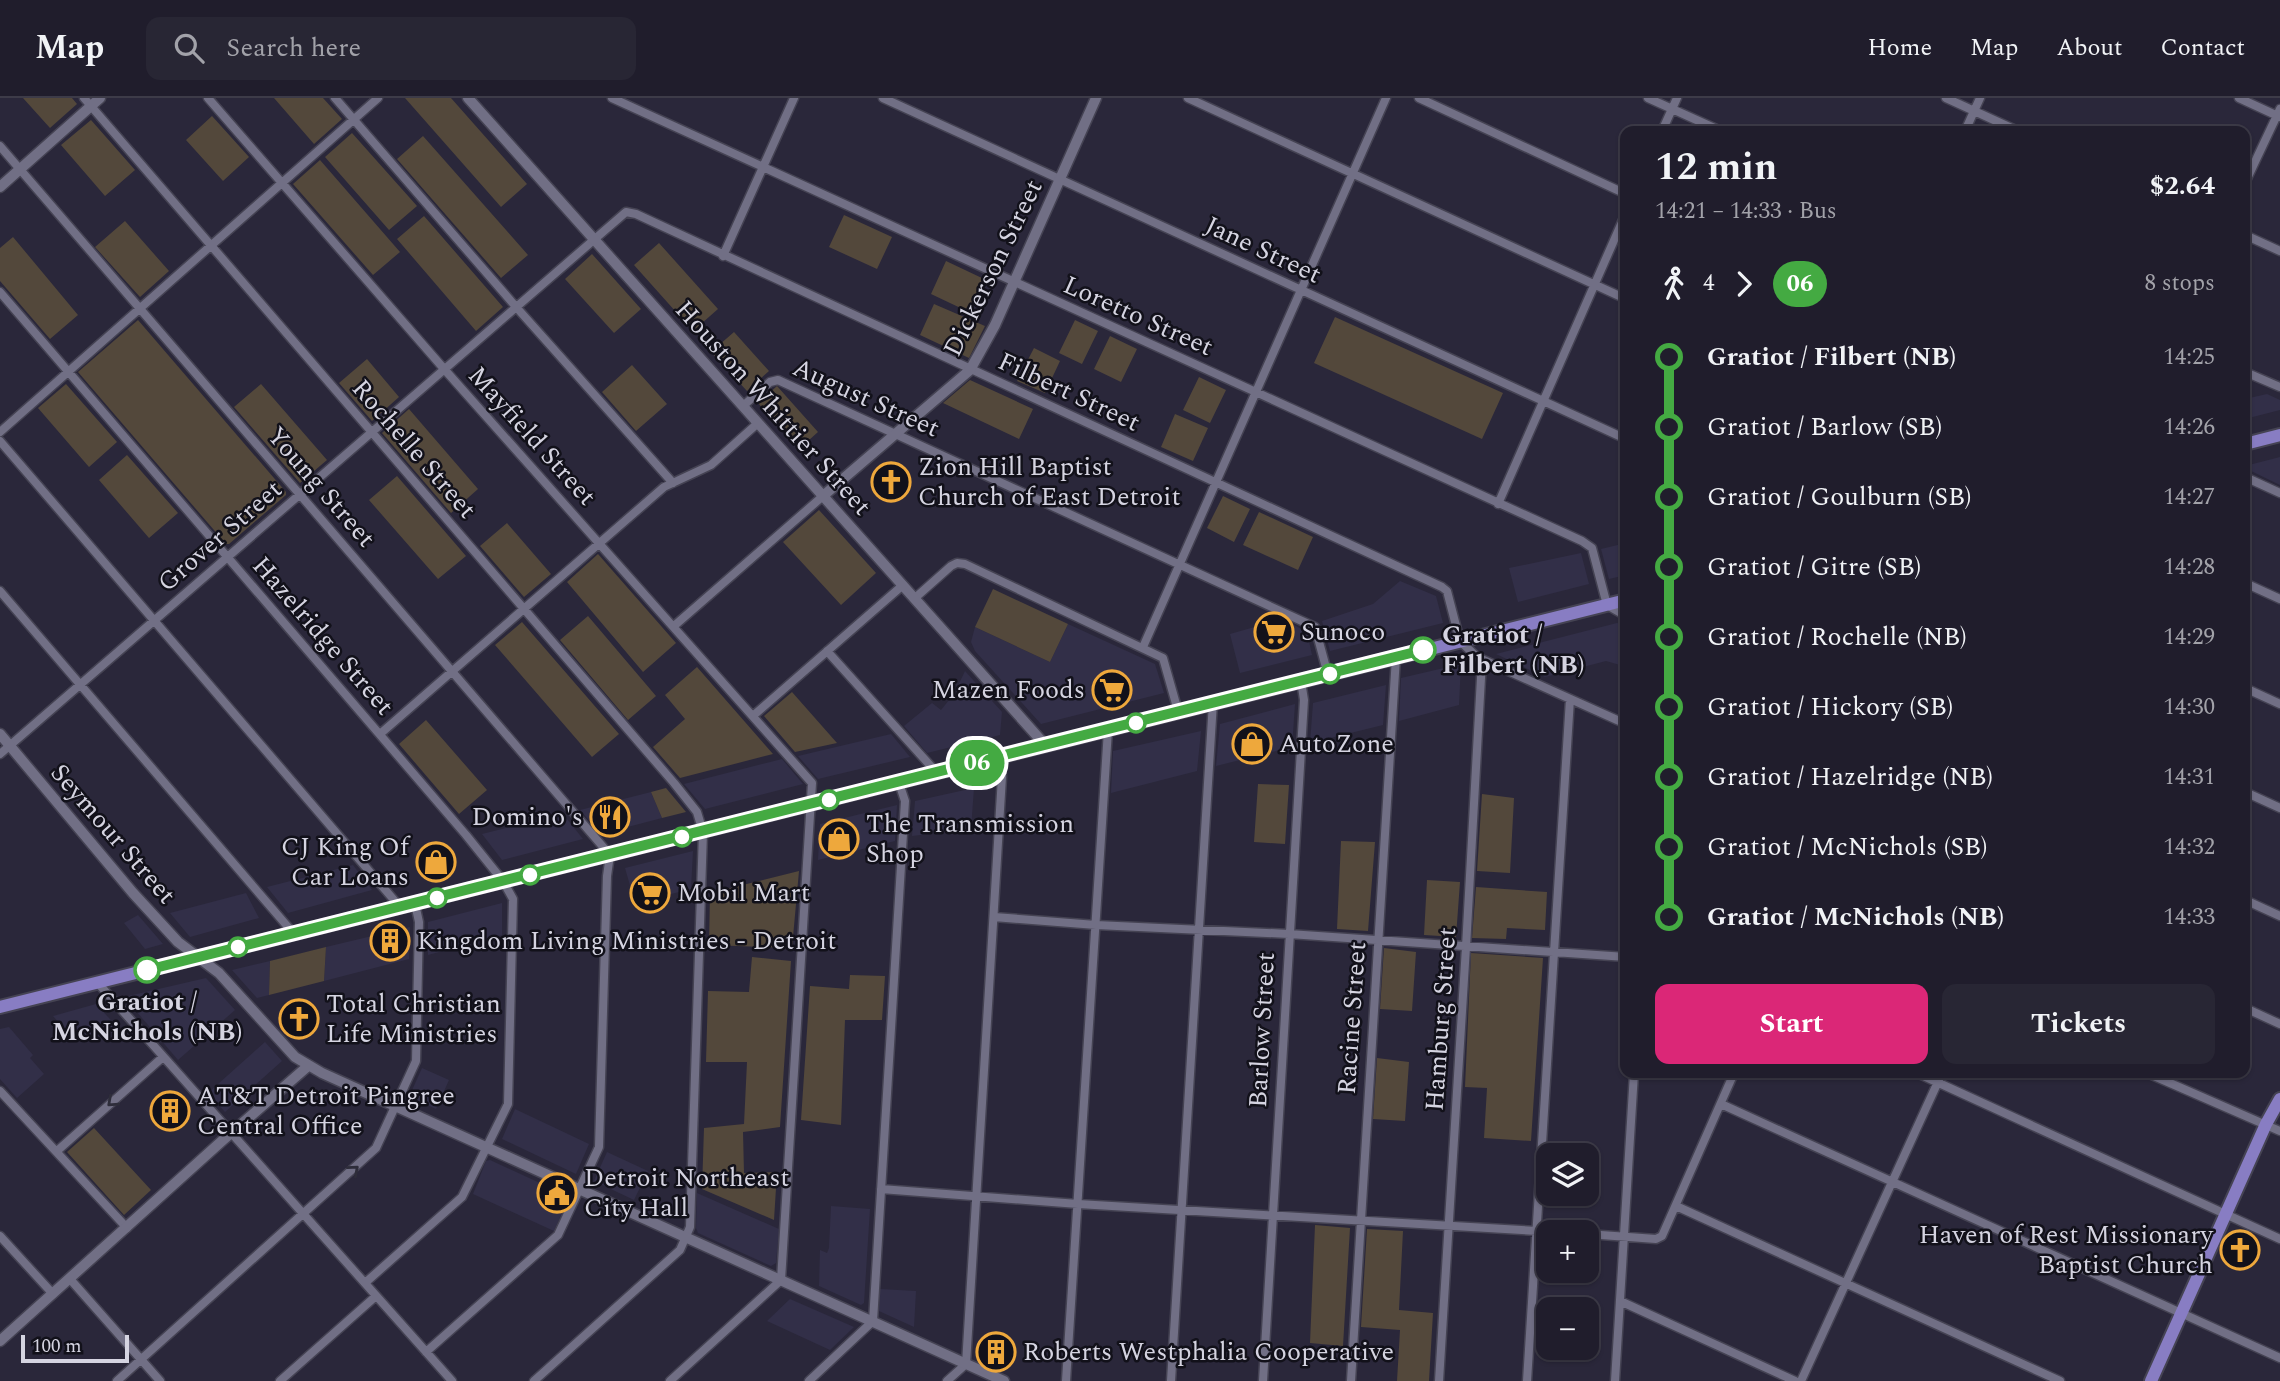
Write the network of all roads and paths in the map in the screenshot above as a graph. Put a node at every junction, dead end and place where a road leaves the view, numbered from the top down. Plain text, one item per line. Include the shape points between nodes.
1 (100, 98) edge
2 (208, 98) edge
3 (335, 98) edge
4 (378, 98) edge
5 (468, 98) edge
6 (612, 98) edge
7 (794, 98) edge
8 (883, 98) edge
9 (1096, 98) edge
10 (1188, 98) edge
11 (1386, 98) edge
12 (1419, 98) edge
13 (1648, 98) edge
14 (1676, 98) edge
15 (1945, 98) edge
16 (1980, 98) edge
17 (2239, 98) edge
18 (88, 102) edge
19 (1672, 109) junction
20 (1974, 111) junction
21 (2279, 114) edge
22 (354, 119) junction
23 (1664, 126) edge
24 (1710, 126) edge
25 (1967, 126) edge
26 (2007, 126) edge
27 (0, 146) edge
28 (763, 167) junction
29 (20, 169) junction
30 (1353, 173) junction
31 (2250, 173) edge
32 (1060, 179) junction
33 (283, 182) junction
34 (0, 187) edge
35 (1620, 191) edge
36 (1620, 226) edge
37 (2250, 237) edge
38 (594, 240) junction
39 (211, 245) junction
40 (2280, 250) edge
41 (723, 256) junction
42 (1014, 283) junction
43 (1594, 284) junction
44 (1301, 291) junction
45 (0, 292) edge
46 (1620, 296) edge
47 (140, 308) junction
48 (517, 308) junction
49 (445, 370) junction
50 (970, 370) junction
51 (68, 372) junction
52 (2250, 374) edge
53 (2280, 387) edge
54 (1257, 393) junction
55 (1543, 401) junction
56 (743, 406) junction
57 (758, 423) junction
58 (0, 432) edge
59 (372, 432) junction
60 (896, 434) junction
61 (2280, 435) edge
62 (1620, 436) edge
63 (0, 441) edge
64 (2250, 443) edge
65 (2250, 479) edge
66 (673, 483) junction
67 (1217, 483) junction
68 (2280, 493) edge
69 (300, 495) junction
70 (823, 496) junction
71 (1498, 503) junction
72 (600, 543) junction
73 (228, 557) junction
74 (1181, 564) junction
75 (903, 585) junction
76 (2250, 585) edge
77 (0, 591) edge
78 (915, 598) junction
79 (2280, 599) edge
80 (1620, 602) edge
81 (1607, 605) junction
82 (524, 609) junction
83 (1620, 612) edge
84 (155, 621) junction
85 (674, 626) junction
86 (1460, 641) junction
87 (1143, 647) junction
88 (827, 651) junction
89 (1396, 657) junction
90 (1482, 660) junction
91 (452, 671) junction
92 (1328, 675) junction
93 (1301, 681) junction
94 (80, 685) junction
95 (2250, 690) edge
96 (1570, 699) junction
97 (1213, 702) junction
98 (2280, 704) edge
99 (1178, 711) junction
100 (754, 715) junction
101 (1620, 721) edge
102 (1108, 730) junction
103 (0, 734) edge
104 (380, 734) junction
105 (10, 746) junction
106 (1046, 746) junction
107 (0, 754) edge
108 (1000, 757) junction
109 (937, 773) junction
110 (898, 783) junction
111 (2250, 795) edge
112 (811, 805) junction
113 (2280, 808) edge
114 (703, 832) junction
115 (610, 855) junction
116 (503, 881) junction
117 (2250, 902) edge
118 (415, 904) junction
119 (400, 907) junction
120 (994, 916) junction
121 (2280, 916) edge
122 (1096, 925) junction
123 (1198, 930) junction
124 (294, 934) junction
125 (1289, 934) junction
126 (1378, 941) junction
127 (1466, 947) junction
128 (1554, 952) junction
129 (199, 957) junction
130 (1620, 957) edge
131 (97, 982) junction
132 (0, 1007) edge
133 (2250, 1010) edge
134 (2280, 1024) edge
135 (163, 1057) junction
136 (308, 1066) junction
137 (1634, 1078) edge
138 (1732, 1078) edge
139 (1928, 1078) edge
140 (1939, 1078) edge
141 (2158, 1078) edge
142 (1937, 1082) junction
143 (0, 1091) edge
144 (2280, 1098) edge
145 (1721, 1104) junction
146 (395, 1106) junction
147 (2266, 1124) junction
148 (2280, 1131) edge
149 (231, 1134) junction
150 (488, 1149) junction
151 (57, 1151) junction
152 (1892, 1182) junction
153 (880, 1189) junction
154 (579, 1190) junction
155 (976, 1195) junction
156 (1078, 1203) junction
157 (1676, 1206) junction
158 (1182, 1208) junction
159 (1273, 1214) junction
160 (2227, 1214) junction
161 (303, 1215) junction
162 (1361, 1220) junction
163 (1537, 1220) edge
164 (1449, 1225) junction
165 (127, 1228) junction
166 (1536, 1231) joint
167 (1599, 1235) edge
168 (0, 1236) edge
169 (1624, 1236) junction
170 (686, 1237) junction
171 (2280, 1239) edge
172 (70, 1279) junction
173 (781, 1280) junction
174 (365, 1283) junction
175 (1846, 1283) junction
176 (53, 1294) junction
177 (376, 1296) junction
178 (1619, 1301) junction
179 (2182, 1314) junction
180 (873, 1321) junction
181 (0, 1341) edge
182 (426, 1352) junction
183 (2280, 1358) edge
184 (141, 1359) junction
185 (966, 1364) junction
186 (448, 1380) edge
187 (117, 1381) edge
188 (160, 1381) edge
189 (280, 1381) edge
190 (534, 1381) edge
191 (670, 1381) edge
192 (809, 1381) edge
193 (947, 1381) edge
194 (1004, 1381) edge
195 (1066, 1381) edge
196 (1171, 1381) edge
197 (1262, 1381) edge
198 (1351, 1381) edge
199 (1439, 1381) edge
200 (1527, 1381) edge
201 (1615, 1381) edge
202 (1795, 1381) edge
203 (1801, 1381) edge
204 (2060, 1381) edge
205 (2151, 1381) edge

1 - 18 street
2 - 33 street, Mayfield Street
3 - 22 street
4 - 22 street
5 - 38 street, Houston Whittier Street
6 - 28 street, Loretto Street
7 - 28 street
8 - 32 street, Jane Street
9 - 32 street, Dickerson Street
10 - 30 street
11 - 30 street
12 - 35 street
13 - 19 street
14 - 19 street
15 - 20 street
16 - 20 street
17 - 21 street
18 - 29 street
18 - 39 street, Rochelle Street
19 - 23 street
19 - 24 street
20 - 25 street
20 - 26 street
21 - 31 street
22 - 33 street
22 - 48 street
27 - 29 street, Young Street
28 - 41 street
28 - 42 street, Loretto Street
29 - 34 street
29 - 47 street, Young Street
30 - 43 street
30 - 44 street
32 - 42 street, Dickerson Street
32 - 44 street, Jane Street
33 - 39 street
33 - 49 street, Mayfield Street
36 - 43 street
37 - 40 street
38 - 41 street, Filbert Street via 630,213
38 - 48 street, Grover Street
38 - 56 street, Houston Whittier Street
39 - 47 street
39 - 59 street, Rochelle Street
41 - 50 street, Filbert Street
42 - 50 street, Dickerson Street
42 - 54 street, Loretto Street
43 - 46 street
43 - 55 street
44 - 54 street
44 - 55 street, Jane Street
45 - 51 street, Hazelridge Street
47 - 51 street
47 - 69 street, Young Street
48 - 49 street, Grover Street
48 - 66 street
49 - 59 street, Grover Street
49 - 72 street, Mayfield Street
50 - 60 street, Dickerson Street
50 - 67 street, Filbert Street
51 - 58 street
51 - 73 street, Hazelridge Street
52 - 53 street
54 - 67 street
54 - 71 street, Loretto Street
55 - 62 street, Jane Street
55 - 71 street
56 - 57 street, Houston Whittier Street
56 - 60 street, August Street via 778,380
57 - 66 street via 711,465
57 - 70 street, Houston Whittier Street
59 - 69 street, Grover Street
59 - 82 street, Rochelle Street
60 - 70 street, Dickerson Street
60 - 74 street, August Street
61 - 64 main road
63 - 84 street
65 - 68 street
66 - 72 street
67 - 74 street
67 - 86 street, Filbert Street via 1442,587
69 - 73 street, Grover Street
69 - 91 street, Young Street
70 - 75 street, Houston Whittier Street
70 - 85 street, Dickerson Street
71 - 81 street, Loretto Street via 1592,548
72 - 82 street
72 - 85 street, Mayfield Street
73 - 84 street, Grover Street
73 - 104 street, Hazelridge Street
74 - 87 street
74 - 92 street, August Street via 1315,627
75 - 78 street, Houston Whittier Street
75 - 88 street
76 - 79 street
77 - 94 street
78 - 87 street via 951,566 965,564
78 - 106 street, Houston Whittier Street
80 - 81 main road
81 - 83 street
81 - 86 main road
82 - 91 street
82 - 114 street, Rochelle Street via 697,811
84 - 94 street, Grover Street
84 - 119 street
85 - 100 street, Mayfield Street
86 - 89 main road
86 - 90 street
87 - 99 street via 1163,658
88 - 100 street
88 - 109 street
89 - 92 main road
89 - 126 street, Racine Street
90 - 96 street
90 - 127 street, Hamburg Street
91 - 104 street
91 - 115 street, Young Street
92 - 93 main road
93 - 97 main road
93 - 125 street, Barlow Street via 1304,701
94 - 105 street, Grover Street
94 - 124 street
95 - 98 street
96 - 101 street
96 - 128 street
97 - 99 main road
97 - 123 street
99 - 102 main road
100 - 112 street, Mayfield Street via 812,783
102 - 106 main road
102 - 122 street
103 - 105 street, Seymour Street
104 - 116 street, Hazelridge Street
105 - 107 street, Grover Street
105 - 129 street, Seymour Street via 133,893 178,942
106 - 108 main road
108 - 109 main road
108 - 120 street
109 - 110 main road
110 - 112 main road
110 - 153 street via 905,802
111 - 113 street
112 - 114 main road
112 - 173 street, Mayfield Street
114 - 115 main road
114 - 170 street via 692,1189
115 - 116 main road
115 - 154 street via 600,1140
116 - 118 main road
116 - 150 street via 513,899 508,1104
117 - 121 street
118 - 119 main road
118 - 146 street via 419,922 416,1062
119 - 124 main road
120 - 122 street
120 - 155 street
122 - 123 street
122 - 156 street
123 - 125 street
123 - 158 street
124 - 129 main road
125 - 126 street
125 - 159 street, Barlow Street
126 - 127 street
126 - 162 street, Racine Street
127 - 128 street
127 - 164 street, Hamburg Street
128 - 130 street
128 - 163 street
129 - 131 main road
129 - 136 street, Seymour Street
131 - 132 main road
131 - 135 street
133 - 134 street
135 - 149 street
135 -> 151 street
136 - 146 street, Seymour Street
136 - 149 street
137 - 169 street
138 - 145 street
139 - 142 street
140 - 142 street
141 - 147 street
142 - 152 street
142 - 160 street
143 - 151 street
144 - 147 main road
145 - 152 street
145 - 157 street
146 - 150 street, Seymour Street
161 -> 146 street via 372,1154
147 - 148 street
147 - 160 main road
149 - 161 street
149 - 165 street
150 - 154 street, Seymour Street
150 - 174 street via 462,1197
151 - 165 street
152 - 175 street
152 - 179 street
153 - 155 street
153 - 180 street
154 - 170 street, Seymour Street
154 - 182 street via 558,1235
155 - 156 street
155 - 185 street
156 - 158 street
156 - 195 street
157 - 169 street via 1659,1238
157 - 175 street
158 - 159 street
158 - 196 street
159 - 162 street
159 - 197 street, Barlow Street
160 - 171 street
160 - 179 main road
161 - 174 street
161 - 184 street
162 - 164 street
162 - 198 street, Racine Street
164 - 166 street
164 - 199 street, Hamburg Street
165 - 172 street
166 - 200 street
167 - 169 street
168 - 176 street
169 - 178 street
170 - 173 street, Seymour Street
170 - 190 street via 680,1250
172 - 176 street
172 - 184 street
173 - 180 street, Seymour Street
173 - 191 street
174 - 177 street
175 - 203 street
175 - 204 street
176 - 181 street
177 - 182 street
177 - 189 street
178 - 201 street
178 - 202 street
179 - 183 street
179 - 205 main road
180 - 185 street, Seymour Street
180 - 192 street
182 - 186 street
184 - 187 street
184 - 188 street
185 - 193 street
185 - 194 street, Seymour Street

